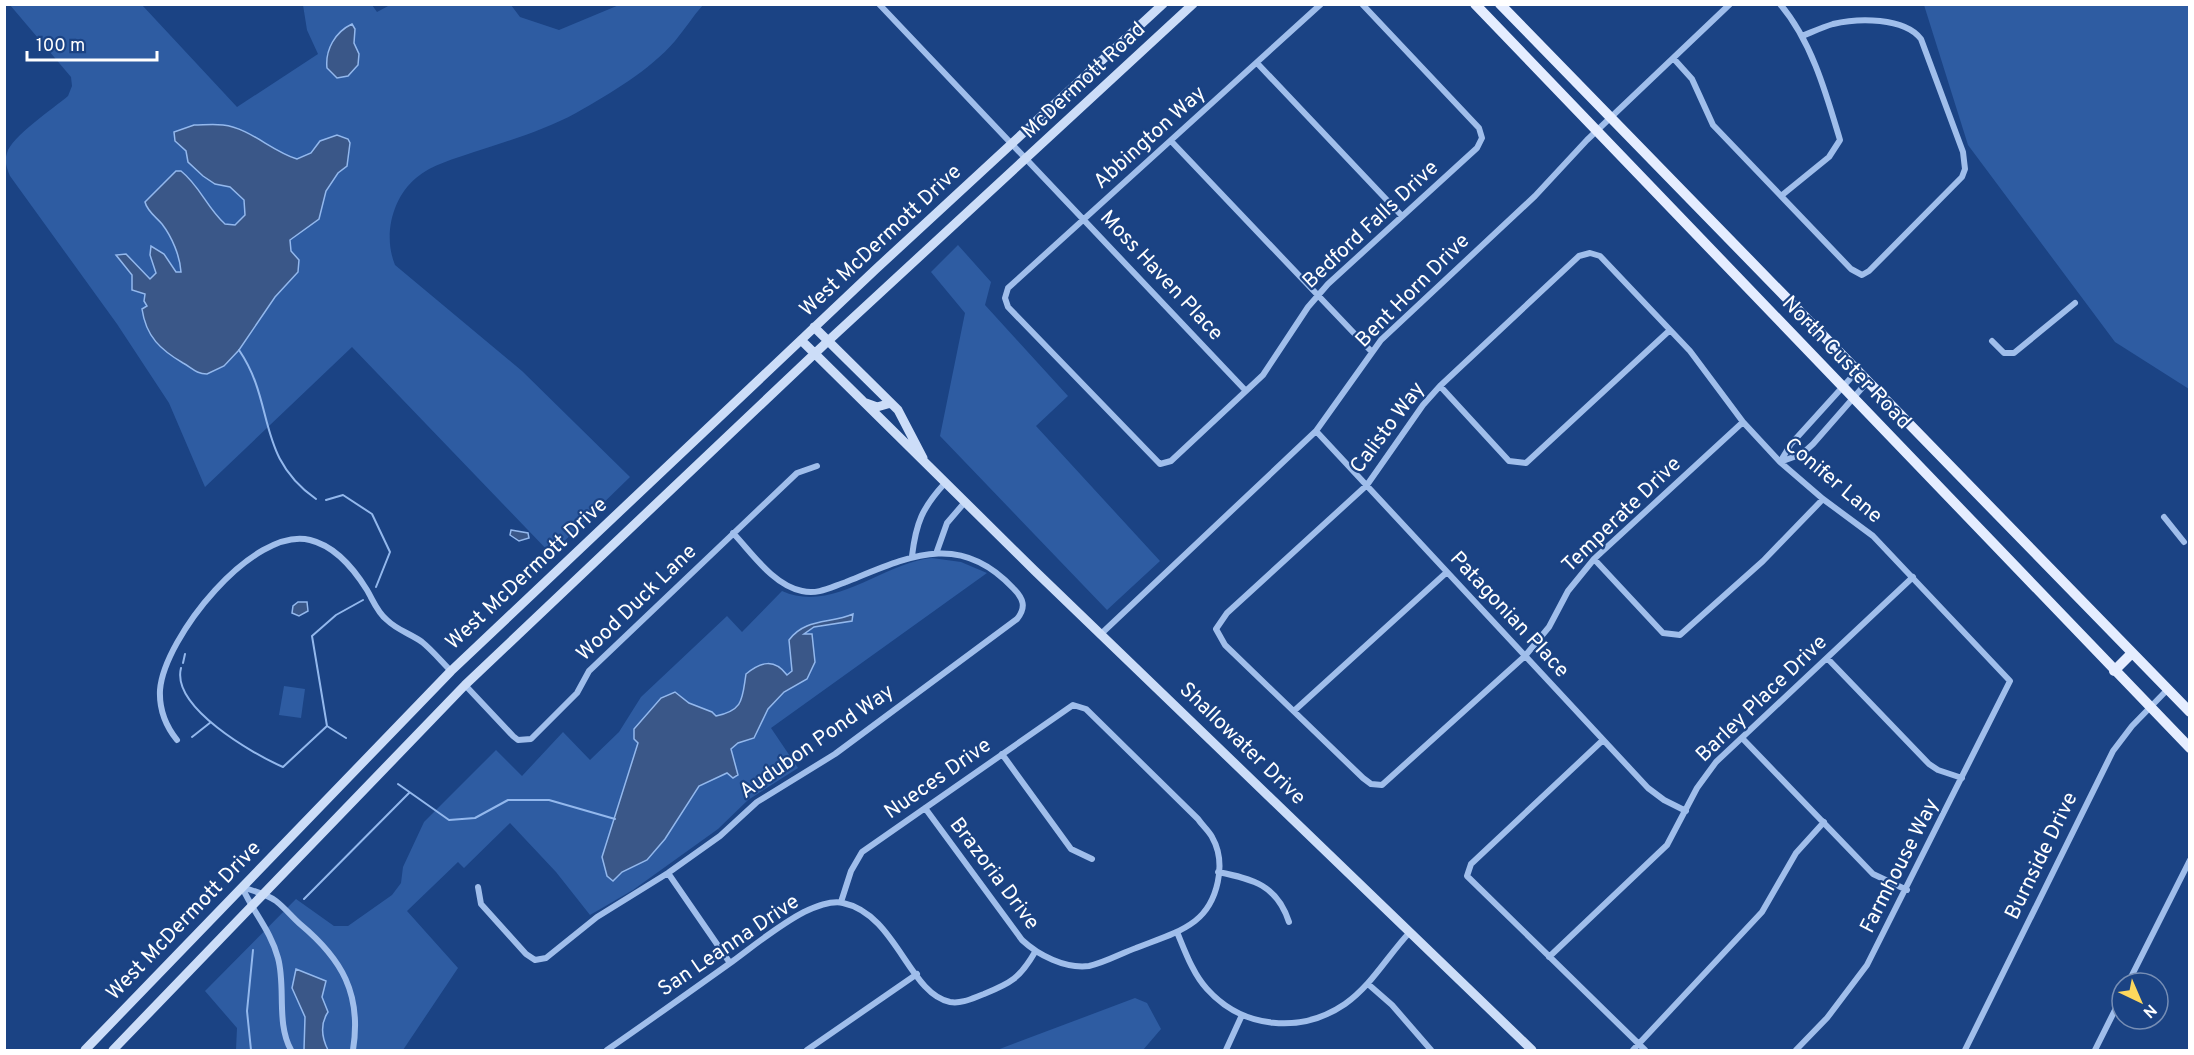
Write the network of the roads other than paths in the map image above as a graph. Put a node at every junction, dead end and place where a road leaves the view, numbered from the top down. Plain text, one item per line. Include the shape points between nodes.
1 (879, 4) edge
2 (1163, 4) edge
3 (1193, 4) edge
4 (1321, 4) edge
5 (1362, 4) edge
6 (1475, 4) edge
7 (1730, 4) edge
8 (1780, 4) edge
9 (1504, 9) edge
10 (1153, 13) junction
11 (1496, 26) junction
12 (1167, 28) junction
13 (1802, 36) junction
14 (1674, 58) junction
15 (1257, 63) junction
16 (1611, 119) junction
17 (1596, 133) junction
18 (1171, 141) junction
19 (1012, 144) junction
20 (1025, 159) junction
21 (1781, 196) junction
22 (1402, 216) junction
23 (1084, 219) junction
24 (1590, 253) joint
25 (876, 269) junction
26 (890, 284) junction
27 (1318, 296) junction
28 (2075, 303) dead end
29 (814, 327) junction
30 (1670, 330) junction
31 (801, 340) junction
32 (828, 341) junction
33 (1992, 341) dead end
34 (1371, 351) junction
35 (815, 354) junction
36 (1858, 370) junction
37 (1869, 380) junction
38 (1440, 386) junction
39 (1842, 387) junction
40 (1246, 391) junction
41 (1851, 397) junction
42 (891, 402) junction
43 (864, 403) junction
44 (1743, 422) junction
45 (1316, 431) junction
46 (1780, 462) junction
47 (926, 463) junction
48 (1160, 464) joint
49 (817, 466) dead end
50 (945, 483) junction
51 (1367, 485) junction
52 (1823, 499) junction
53 (965, 502) junction
54 (2164, 517) dead end
55 (733, 533) junction
56 (2184, 542) dead end
57 (937, 551) junction
58 (912, 556) junction
59 (1594, 559) junction
60 (1447, 572) junction
61 (1913, 577) junction
62 (1102, 633) junction
63 (2132, 653) junction
64 (1525, 656) junction
65 (1827, 658) junction
66 (451, 671) junction
67 (2114, 671) junction
68 (2010, 681) joint
69 (465, 685) junction
70 (2168, 690) junction
71 (2150, 708) junction
72 (1295, 710) junction
73 (2190, 712) edge
74 (1742, 738) junction
75 (177, 740) dead end
76 (1603, 740) junction
77 (2190, 748) edge
78 (1002, 754) junction
79 (1962, 778) junction
80 (925, 808) junction
81 (1686, 811) junction
82 (1824, 822) junction
83 (1092, 859) dead end
84 (2190, 860) edge
85 (1218, 872) junction
86 (668, 873) junction
87 (242, 887) junction
88 (478, 887) dead end
89 (1907, 890) junction
90 (262, 894) junction
91 (841, 902) junction
92 (250, 907) junction
93 (1289, 922) dead end
94 (1177, 932) junction
95 (1410, 932) junction
96 (1035, 952) junction
97 (1549, 957) junction
98 (730, 963) junction
99 (2134, 971) edge
100 (917, 974) junction
101 (1368, 984) junction
102 (1242, 1015) junction
103 (2110, 1020) edge
104 (1639, 1044) junction
105 (85, 1050) edge
106 (113, 1050) edge
107 (291, 1050) edge
108 (353, 1050) edge
109 (607, 1050) edge
110 (807, 1050) edge
111 (1226, 1050) edge
112 (1431, 1050) edge
113 (1532, 1050) edge
114 (1633, 1050) edge
115 (1646, 1050) edge
116 (1796, 1050) edge
117 (1965, 1050) edge
118 (2095, 1050) edge

1 - 19 street, Moss Haven Place
2 - 10 main road, McDermott Road
3 - 12 main road, McDermott Road
4 - 15 street, Abbington Way
5 - 22 street, Bedford Falls Drive via 1479,128 1482,138 1477,148
6 - 11 main road, North Custer Road
7 - 14 street, Bent Horn Drive
8 - 13 street
9 - 11 main road
9 - 16 main road, North Custer Road
10 - 12 main road
10 - 19 main road, McDermott Road
11 - 17 main road, North Custer Road
12 - 20 main road, McDermott Road
13 - 21 street via 1840,140 1829,157
13 - 21 street via 1833,24 1858,21 1882,22 1914,31 1921,39 1963,152 1965,168 1962,177 1862,275 1851,269
14 - 16 street, Bent Horn Drive
14 - 21 street via 1692,79 1713,125
15 - 18 street, Abbington Way
15 - 22 street
16 - 17 street, Bent Horn Drive
16 - 36 main road, North Custer Road
17 - 34 street, Bent Horn Drive
17 - 39 main road, North Custer Road
18 - 23 street, Abbington Way
18 - 27 street
19 - 20 street, Moss Haven Place
19 - 25 main road, West McDermott Drive
20 - 23 street, Moss Haven Place
20 - 26 main road, West McDermott Drive
22 - 27 street, Bedford Falls Drive
23 - 40 street, Moss Haven Place
23 - 48 street, Abbington Way via 1008,288 1005,298 1008,307
24 - 30 street, Conifer Lane via 1600,256
24 - 38 street, Calisto Way via 1575,259
25 - 26 main road
25 - 29 main road, West McDermott Drive
26 - 32 main road, West McDermott Drive
27 - 34 street
27 - 40 street, Bedford Falls Drive via 1273,363
28 - 33 street via 2014,353 2004,353
29 - 31 main road, West McDermott Drive
29 - 32 main road, Shallowater Drive
30 - 38 street via 1532,460 1520,464 1509,461
30 - 44 street, Conifer Lane
31 - 35 main road, Shallowater Drive
31 - 66 main road, West McDermott Drive
32 - 35 main road, West McDermott Drive
32 - 42 main road, Shallowater Drive
34 - 45 street, Bent Horn Drive
35 - 43 main road, Shallowater Drive
35 - 69 main road, West McDermott Drive
36 - 37 main road, North Custer Road
36 - 39 street
37 - 41 street
37 - 63 main road, North Custer Road
38 - 51 street, Calisto Way
39 - 41 main road, North Custer Road
39 - 46 street
40 - 48 street, Bedford Falls Drive via 1171,461
41 - 46 street via 1814,444 1802,454
41 - 67 main road, North Custer Road
42 - 43 main road via 877,407
42 - 47 main road, Shallowater Drive via 908,425
43 - 47 main road, Shallowater Drive
44 - 46 street, Conifer Lane
44 - 59 street, Temperate Drive
45 - 51 street, Patagonian Place
45 - 62 street, Bent Horn Drive
46 - 52 street, Conifer Lane
47 - 50 main road, Shallowater Drive
49 - 55 street, Wood Duck Lane via 797,473
50 - 53 main road, Shallowater Drive
50 - 58 street via 917,522
51 - 60 street, Patagonian Place
51 - 72 street, Calisto Way via 1227,614 1216,629 1225,645
52 - 59 street via 1755,569 1685,632 1674,637 1664,633
52 - 61 street, Conifer Lane via 1873,536
53 - 57 street via 947,523
53 - 62 main road, Shallowater Drive
54 - 56 street
55 - 58 street via 778,580 803,592 818,593
55 - 69 street, Wood Duck Lane via 589,671 577,693 531,739 518,740 513,736
57 - 58 street
57 - 86 street, Audubon Pond Way via 968,556 999,572 1021,596 1023,606 1017,619 844,748 757,802 720,836
59 - 64 street, Temperate Drive via 1568,591 1544,635
60 - 64 street, Patagonian Place
60 - 72 street
61 - 65 street, Barley Place Drive
61 - 68 street, Conifer Lane
62 - 95 main road, Shallowater Drive
63 - 67 main road
63 - 70 main road, North Custer Road
64 - 72 street, Temperate Drive via 1388,783 1377,786 1363,778
64 - 76 street, Patagonian Place
65 - 74 street, Barley Place Drive
65 - 79 street via 1929,764
66 - 69 main road
66 - 75 street via 421,641 385,620 366,588 335,552 321,543 289,539 253,558 188,621 160,691 165,723
66 - 87 main road, West McDermott Drive
67 - 71 main road, North Custer Road
68 - 79 street, Farmhouse Way
69 - 90 main road, West McDermott Drive
70 - 71 street, Burnside Drive
70 - 73 main road, North Custer Road
71 - 77 main road, North Custer Road
71 - 117 street, Burnside Drive via 2113,751
74 - 81 street, Barley Place Drive via 1716,762
74 - 82 street
76 - 81 street, Patagonian Place via 1648,788
76 - 97 street via 1467,872 1468,879
78 - 80 street, Nueces Drive
78 - 83 street via 1071,849
78 - 85 street, Nueces Drive via 1073,705 1086,709 1198,819 1213,838
79 - 89 street, Farmhouse Way
80 - 91 street, Nueces Drive via 862,852
80 - 96 street, Brazoria Drive via 1022,940
81 - 97 street, Barley Place Drive via 1667,845
82 - 89 street via 1873,874
82 - 104 street via 1796,853 1762,912
84 - 99 street
85 - 93 street via 1250,879 1269,890 1283,904
85 - 94 street, Brazoria Drive via 1207,910
86 - 88 street, Audubon Pond Way via 597,916 546,958 535,960 481,904
86 - 98 street
87 - 90 street
87 - 92 street
87 - 105 main road, West McDermott Drive
89 - 116 street, Farmhouse Way via 1847,994
90 - 92 main road, West McDermott Drive
90 - 108 street via 276,901 321,941 340,964 355,1019
91 - 98 street, San Leanna Drive via 803,913
91 - 100 street via 864,910 884,928
92 - 106 main road, West McDermott Drive
92 - 107 street via 271,936 279,960 285,1034
94 - 96 street, Brazoria Drive via 1089,966 1065,964
94 - 102 street via 1206,988
95 - 101 street
95 - 113 main road, Shallowater Drive
96 - 100 street via 1023,973 1008,985 961,1002 939,998
97 - 104 street
98 - 109 street, San Leanna Drive
100 - 110 street
101 - 102 street via 1345,1004 1319,1018 1288,1023 1253,1021
101 - 112 street
102 - 111 street
103 - 118 street
104 - 114 street
104 - 115 street

